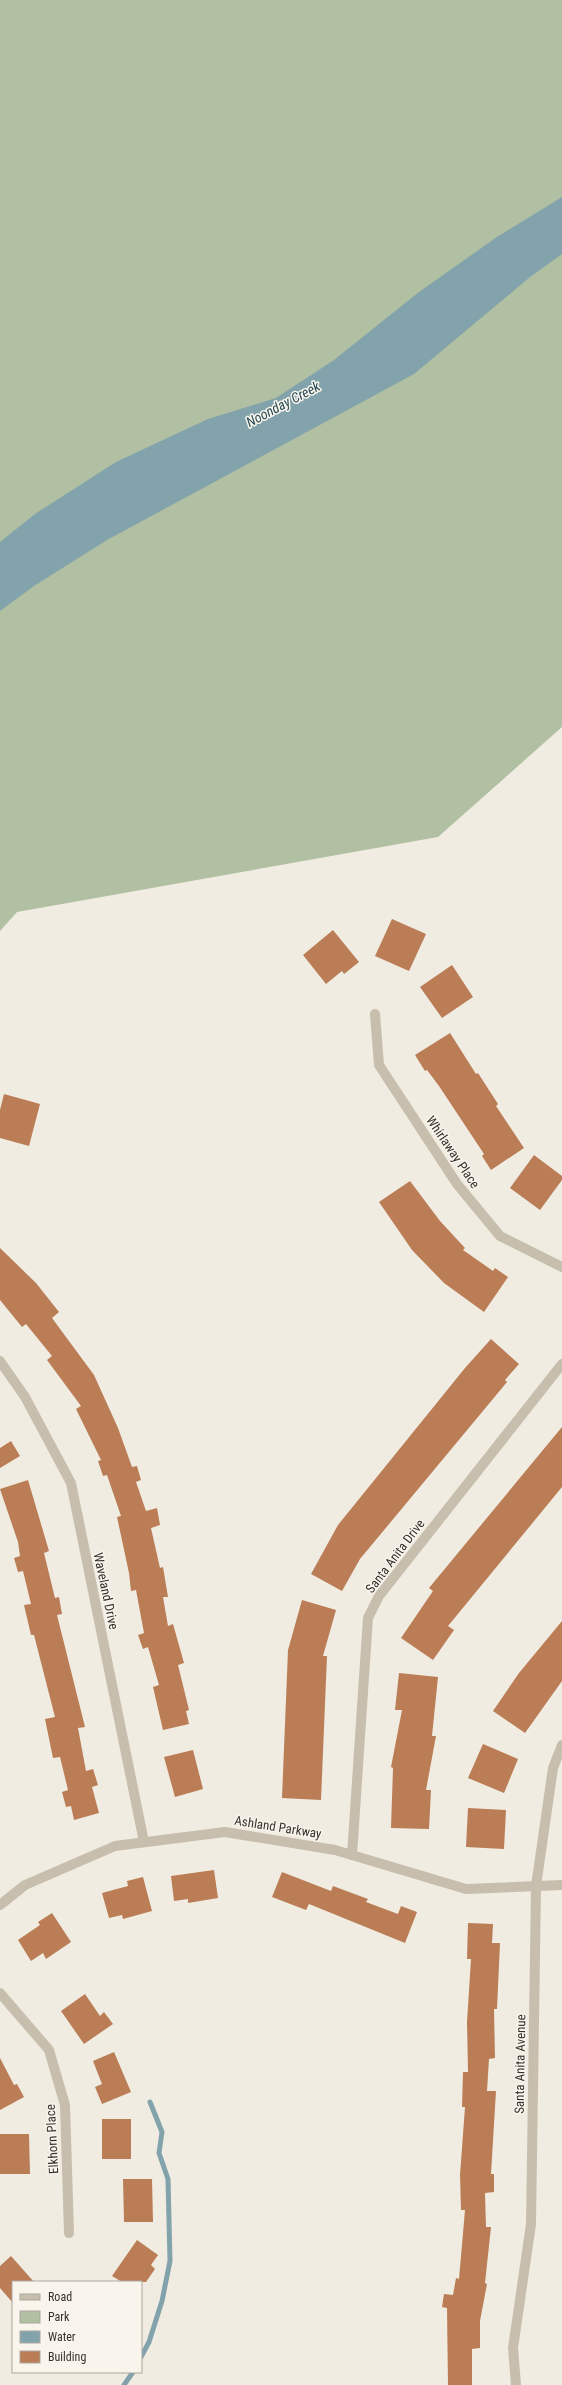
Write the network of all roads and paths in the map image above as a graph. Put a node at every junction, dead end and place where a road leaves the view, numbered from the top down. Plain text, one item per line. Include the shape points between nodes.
1 (375, 1014) dead end
2 (562, 1267) edge
3 (562, 1364) edge
4 (2, 1366) edge
5 (562, 1745) edge
6 (144, 1842) junction
7 (352, 1855) junction
8 (562, 1885) edge
9 (536, 1886) junction
10 (0, 1905) edge
11 (0, 1993) edge
12 (69, 2233) dead end
13 (516, 2385) edge

1 - 2 street, Whirlaway Place via 379,1064 457,1184 500,1236
3 - 7 street, Santa Anita Drive via 379,1596 368,1618
4 - 6 street, Waveland Drive via 25,1397 71,1483
5 - 9 street, Santa Anita Avenue via 553,1768
6 - 7 street, Ashland Parkway via 225,1832
6 - 10 street, Ashland Parkway via 115,1846 25,1885
7 - 9 street, Ashland Parkway via 466,1889
8 - 9 street, Ashland Parkway
9 - 13 street, Santa Anita Avenue via 530,2224 513,2348
11 - 12 street, Elkhorn Place via 49,2050 65,2105

